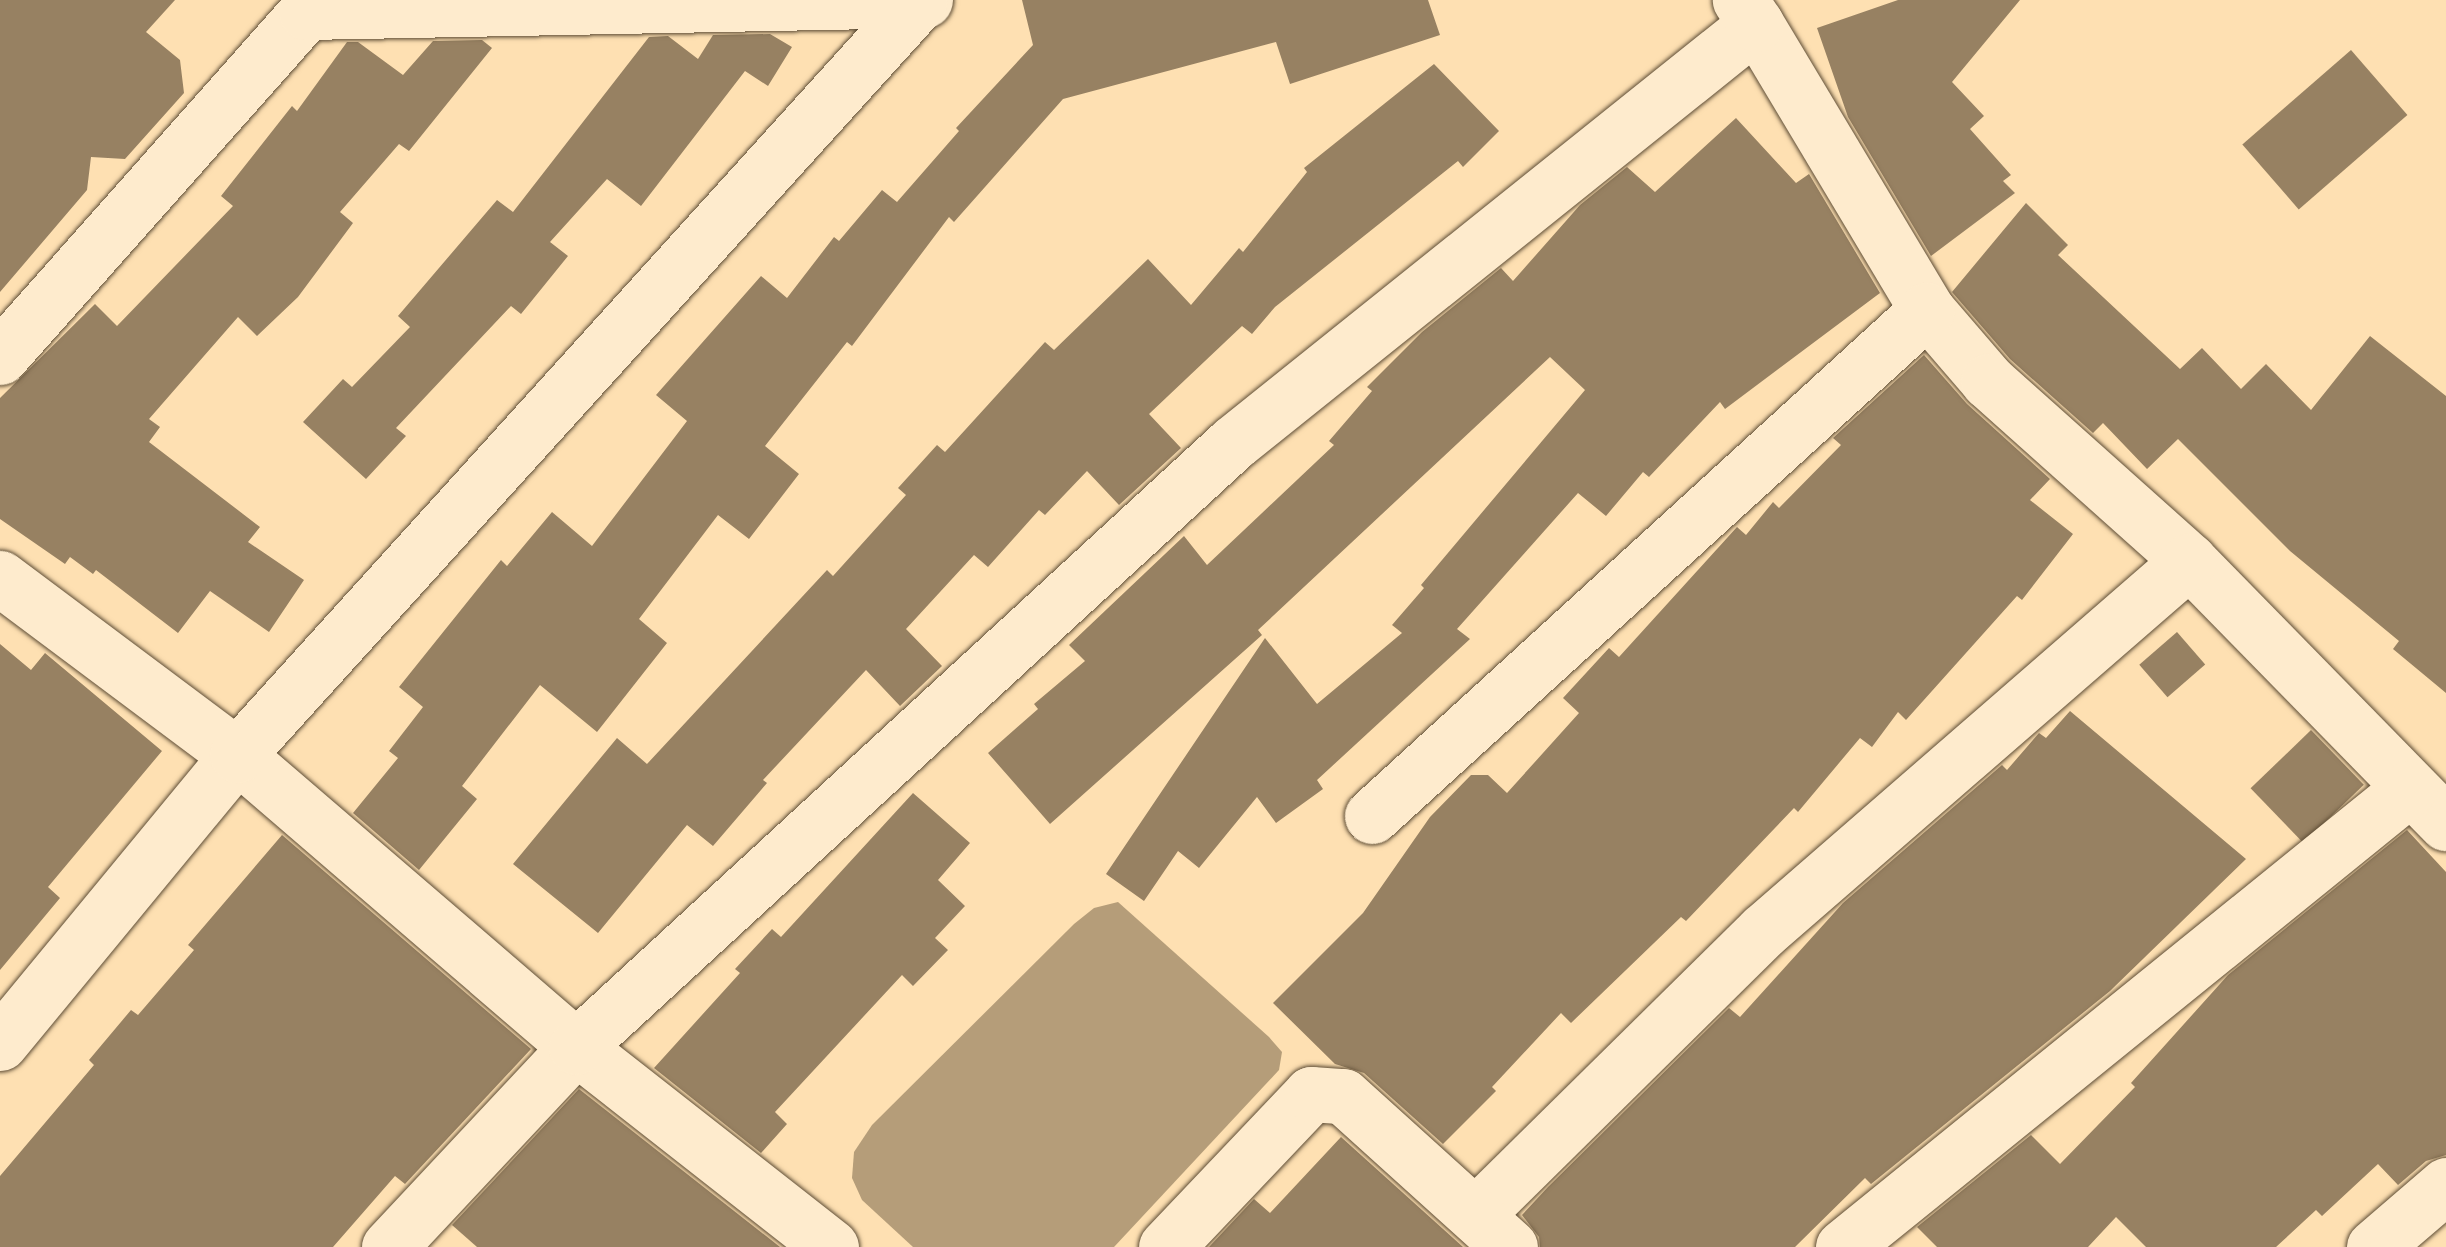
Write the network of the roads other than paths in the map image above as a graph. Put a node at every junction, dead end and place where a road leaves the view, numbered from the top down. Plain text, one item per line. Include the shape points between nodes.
1 (922, 1) edge
2 (301, 6) edge
3 (1748, 12) edge
4 (1927, 310) junction
5 (0, 357) edge
6 (2189, 561) junction
7 (0, 578) edge
8 (236, 755) junction
9 (2428, 806) edge
10 (1372, 816) dead end
11 (0, 1043) edge
12 (576, 1047) junction
13 (2446, 1185) edge
14 (1493, 1231) edge
15 (389, 1247) edge
16 (831, 1247) edge
17 (1166, 1247) edge
18 (1843, 1247) edge
19 (2374, 1247) edge

1 - 2 street
1 - 8 street
2 - 5 street
3 - 4 street
3 - 12 street via 1233,443
4 - 6 street via 1988,380
4 - 10 street
6 - 9 street
6 - 14 street via 1763,930
7 - 8 street
8 - 11 street
8 - 12 street
9 - 18 street
12 - 15 street
12 - 16 street
13 - 19 street
14 - 17 street via 1343,1096 1311,1094

